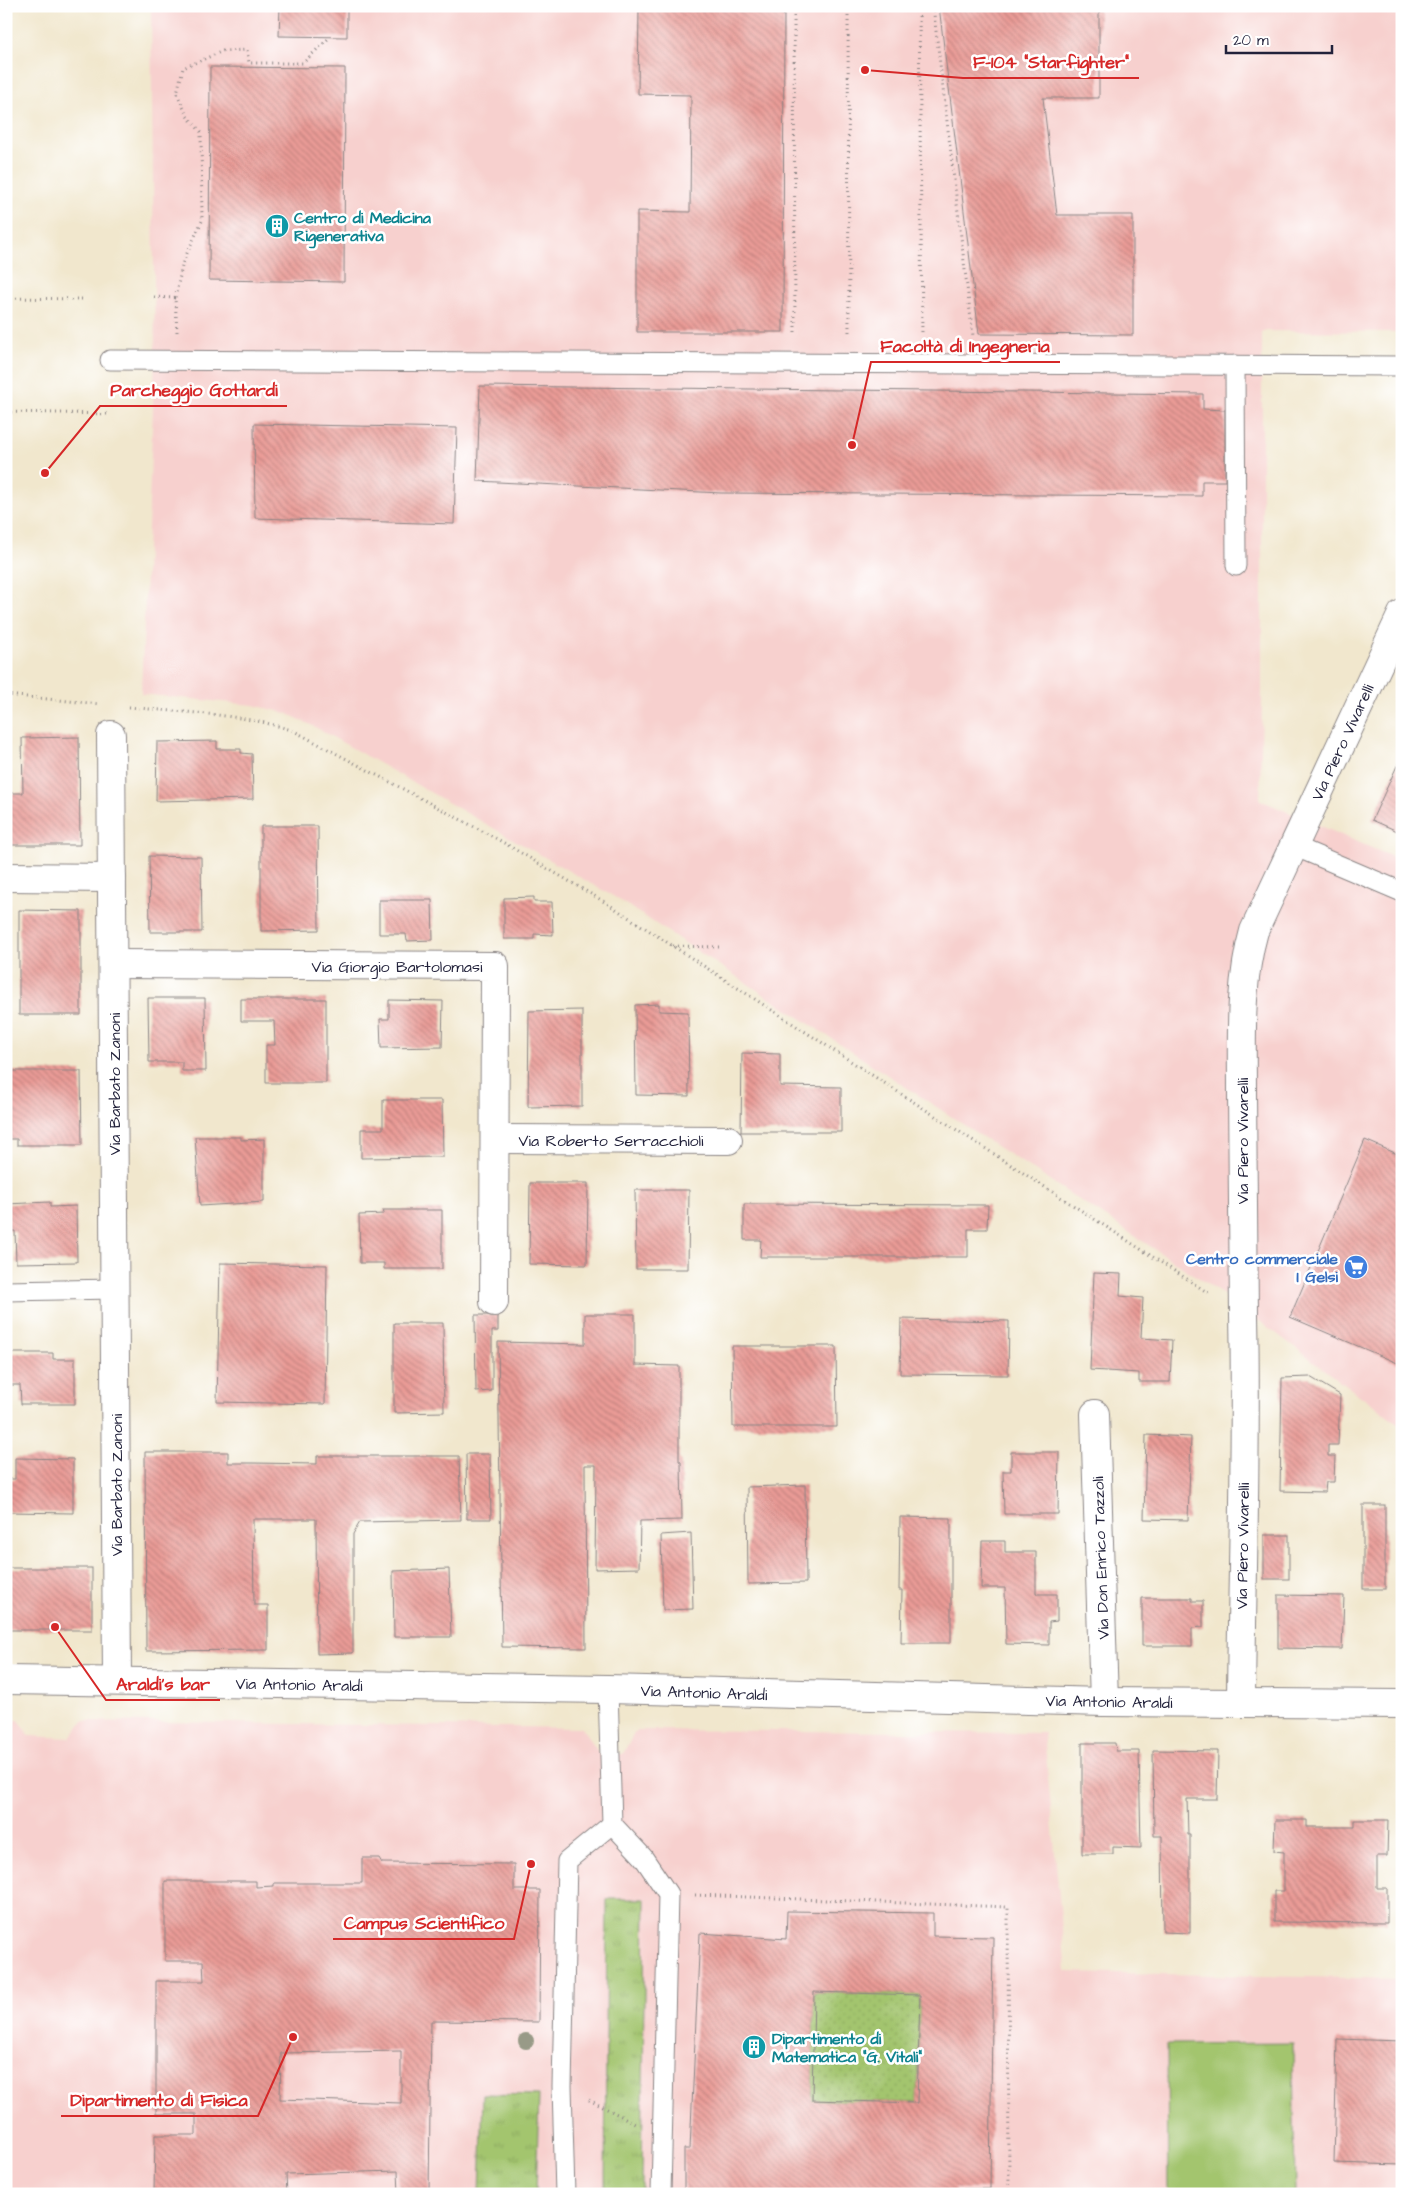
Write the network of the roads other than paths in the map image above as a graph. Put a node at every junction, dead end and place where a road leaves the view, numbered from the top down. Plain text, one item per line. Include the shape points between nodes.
1 (110, 360) dead end
2 (1235, 364) junction
3 (1402, 366) edge
4 (1236, 566) dead end
5 (1402, 614) edge
6 (111, 735) dead end
7 (1294, 846) junction
8 (6, 877) edge
9 (112, 878) junction
10 (1402, 892) edge
11 (113, 964) junction
12 (494, 1139) junction
13 (728, 1140) dead end
14 (115, 1289) junction
15 (6, 1291) edge
16 (494, 1302) dead end
17 (1095, 1414) dead end
18 (6, 1680) edge
19 (118, 1682) junction
20 (608, 1689) junction
21 (1104, 1702) junction
22 (1241, 1703) junction
23 (1402, 1704) edge
24 (612, 1824) junction
25 (565, 2194) edge
26 (661, 2194) edge

1 - 2 lane
2 - 3 lane
2 - 4 lane
5 - 7 street, Via Piero Vivarelli
6 - 9 street, Via Barbato Zanoni
7 - 10 lane
7 - 22 street, Via Piero Vivarelli via 1254,931 1243,992
8 - 9 street
9 - 11 street, Via Barbato Zanoni
11 - 12 street, Via Giorgio Bartolomasi via 495,966
11 - 14 street, Via Barbato Zanoni
12 - 13 street, Via Roberto Serracchioli
12 - 16 street, Via Giorgio Bartolomasi
14 - 15 lane
14 - 19 street, Via Barbato Zanoni
17 - 21 street, Via Don Enrico Tazzoli
18 - 19 street, Via Antonio Araldi
19 - 20 street, Via Antonio Araldi
20 - 21 street, Via Antonio Araldi
20 - 24 lane
21 - 22 street, Via Antonio Araldi
22 - 23 street, Via Antonio Araldi
24 - 25 lane via 567,1861 562,2086
24 - 26 lane via 643,1856 668,1894

